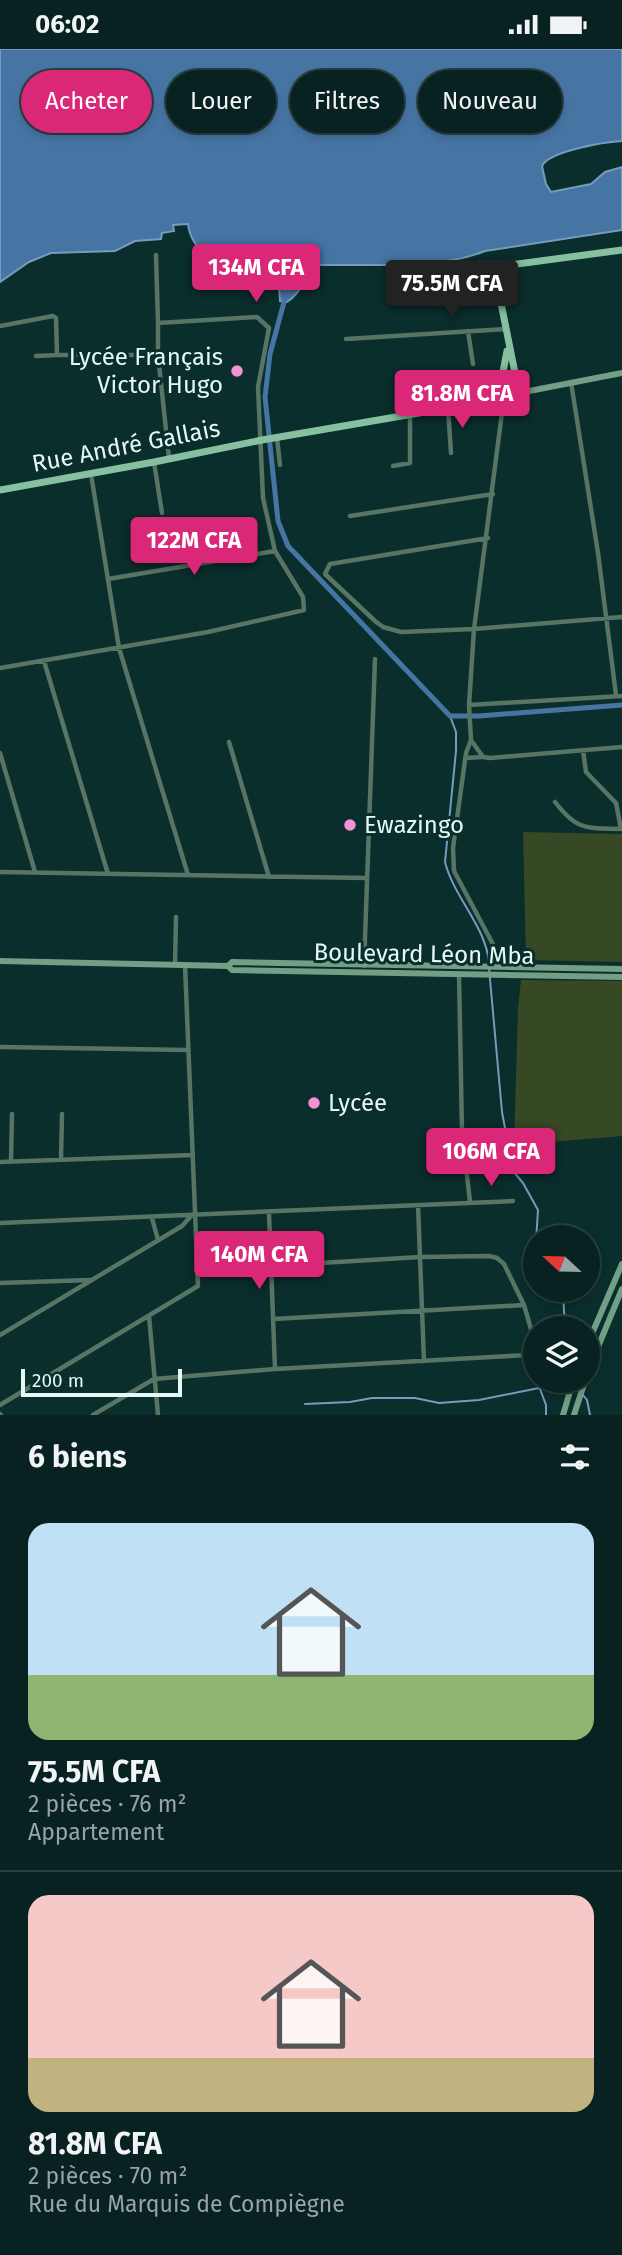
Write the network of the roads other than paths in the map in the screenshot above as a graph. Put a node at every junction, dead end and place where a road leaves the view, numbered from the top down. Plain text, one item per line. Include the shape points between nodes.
1 (622, 250) edge
2 (156, 255) dead end
3 (158, 323) junction
4 (0, 326) edge
5 (506, 329) junction
6 (468, 331) junction
7 (346, 339) dead end
8 (508, 347) junction
9 (57, 355) junction
10 (158, 355) junction
11 (36, 356) dead end
12 (473, 363) dead end
13 (622, 373) edge
14 (571, 382) junction
15 (519, 393) junction
16 (501, 398) junction
17 (448, 408) junction
18 (410, 414) junction
19 (275, 438) junction
20 (260, 440) junction
21 (451, 453) dead end
22 (169, 459) junction
23 (154, 462) junction
24 (280, 465) dead end
25 (393, 466) dead end
26 (90, 474) junction
27 (0, 490) edge
28 (493, 494) junction
29 (162, 513) dead end
30 (349, 516) dead end
31 (488, 538) junction
32 (275, 551) junction
33 (108, 579) junction
34 (622, 617) edge
35 (607, 618) junction
36 (474, 629) junction
37 (119, 648) junction
38 (375, 659) dead end
39 (44, 661) junction
40 (0, 668) edge
41 (619, 695) edge
42 (469, 708) junction
43 (471, 740) junction
44 (229, 742) dead end
45 (622, 747) edge
46 (583, 750) junction
47 (0, 753) edge
48 (483, 757) junction
49 (466, 758) junction
50 (555, 802) dead end
51 (622, 829) edge
52 (0, 872) edge
53 (35, 872) junction
54 (108, 874) junction
55 (188, 875) junction
56 (269, 877) junction
57 (367, 878) junction
58 (176, 917) dead end
59 (0, 961) edge
60 (364, 963) junction
61 (175, 964) junction
62 (185, 965) junction
63 (504, 965) junction
64 (228, 966) junction
65 (622, 969) edge
66 (364, 973) junction
67 (459, 974) junction
68 (622, 977) edge
69 (0, 1047) edge
70 (188, 1050) junction
71 (12, 1114) dead end
72 (62, 1114) dead end
73 (193, 1155) junction
74 (61, 1159) junction
75 (11, 1161) junction
76 (0, 1162) edge
77 (513, 1201) dead end
78 (470, 1202) junction
79 (418, 1205) junction
80 (269, 1213) junction
81 (193, 1216) junction
82 (152, 1217) junction
83 (0, 1223) edge
84 (158, 1240) junction
85 (420, 1257) junction
86 (622, 1263) edge
87 (271, 1266) junction
88 (92, 1280) junction
89 (0, 1283) edge
90 (622, 1289) edge
91 (524, 1305) junction
92 (422, 1312) junction
93 (149, 1316) junction
94 (599, 1316) edge
95 (273, 1319) junction
96 (0, 1335) edge
97 (600, 1342) edge
98 (424, 1361) junction
99 (275, 1369) junction
100 (154, 1379) junction
101 (569, 1393) edge
102 (580, 1393) edge
103 (0, 1405) edge
104 (93, 1415) edge
105 (158, 1415) edge
106 (563, 1415) edge
107 (574, 1415) edge

1 - 5 main road via 499,268 496,278
2 - 3 street
3 - 10 street
3 - 20 street via 257,317 267,323 258,387
4 - 9 street via 53,316
5 - 6 street
5 - 8 main road
6 - 7 street
6 - 12 street
8 - 15 main road
8 - 16 main road
9 - 10 street
9 - 11 street
10 - 22 street
13 - 14 street
14 - 15 street
14 - 35 street
15 - 16 main road, Rue André Gallais
16 - 17 main road, Rue André Gallais
16 - 28 street
17 - 18 main road, Rue André Gallais
17 - 21 street
18 - 19 main road, Rue André Gallais
18 - 25 street via 411,462
19 - 20 main road, Rue André Gallais
19 - 24 street
20 - 22 main road, Rue André Gallais
20 - 32 street via 263,498
22 - 23 main road, Rue André Gallais
23 - 26 main road, Rue André Gallais
23 - 29 street
26 - 27 main road, Rue André Gallais
26 - 33 street
28 - 30 street
28 - 31 street
31 - 36 street
31 - 36 street via 330,564 325,574 383,627 401,632
32 - 33 street
32 - 37 street via 303,597 304,610
33 - 37 street
34 - 35 street
35 - 36 street
35 - 41 street
36 - 42 street
37 - 39 street
37 - 55 street
38 - 57 street
39 - 40 street
39 - 54 street
41 - 42 street
42 - 43 street
43 - 48 street
43 - 49 street
44 - 56 street
45 - 46 street
46 - 48 street
46 - 51 street via 586,772 616,803
47 - 53 street
48 - 49 street
49 - 63 street via 454,871
50 - 51 street via 578,825
52 - 53 street
53 - 54 street
54 - 55 street
55 - 56 street
56 - 57 street
57 - 60 street
58 - 61 street
59 - 61 street, Boulevard Léon Mba
60 - 63 street, Boulevard Léon Mba
60 - 64 street, Boulevard Léon Mba via 232,962
60 - 66 street
61 - 62 street, Boulevard Léon Mba
62 - 64 street, Boulevard Léon Mba
62 - 70 street
63 - 65 street, Boulevard Léon Mba
64 - 66 street, Boulevard Léon Mba via 232,970
66 - 67 street, Boulevard Léon Mba
67 - 68 street, Boulevard Léon Mba
67 - 78 street via 463,1132
69 - 70 street
70 - 73 street
71 - 75 street
72 - 74 street
73 - 74 street
73 - 81 street
74 - 75 street
75 - 76 street
77 - 78 street
78 - 79 street
79 - 80 street
79 - 85 street
80 - 81 street
80 - 87 street
81 - 82 street
81 - 84 street
81 - 93 street via 198,1286
82 - 83 street
82 - 84 street
84 - 88 street
85 - 87 street
85 - 91 street via 497,1258
85 - 92 street
86 - 94 street
87 - 95 street
88 - 89 street
88 - 96 street
90 - 97 street
91 - 92 street
91 - 98 street via 534,1342 527,1355
92 - 95 street
92 - 98 street
93 - 100 street
93 - 103 street
95 - 99 street
98 - 99 street
99 - 100 street
100 - 104 street
100 - 105 street
101 - 106 street
102 - 107 street

